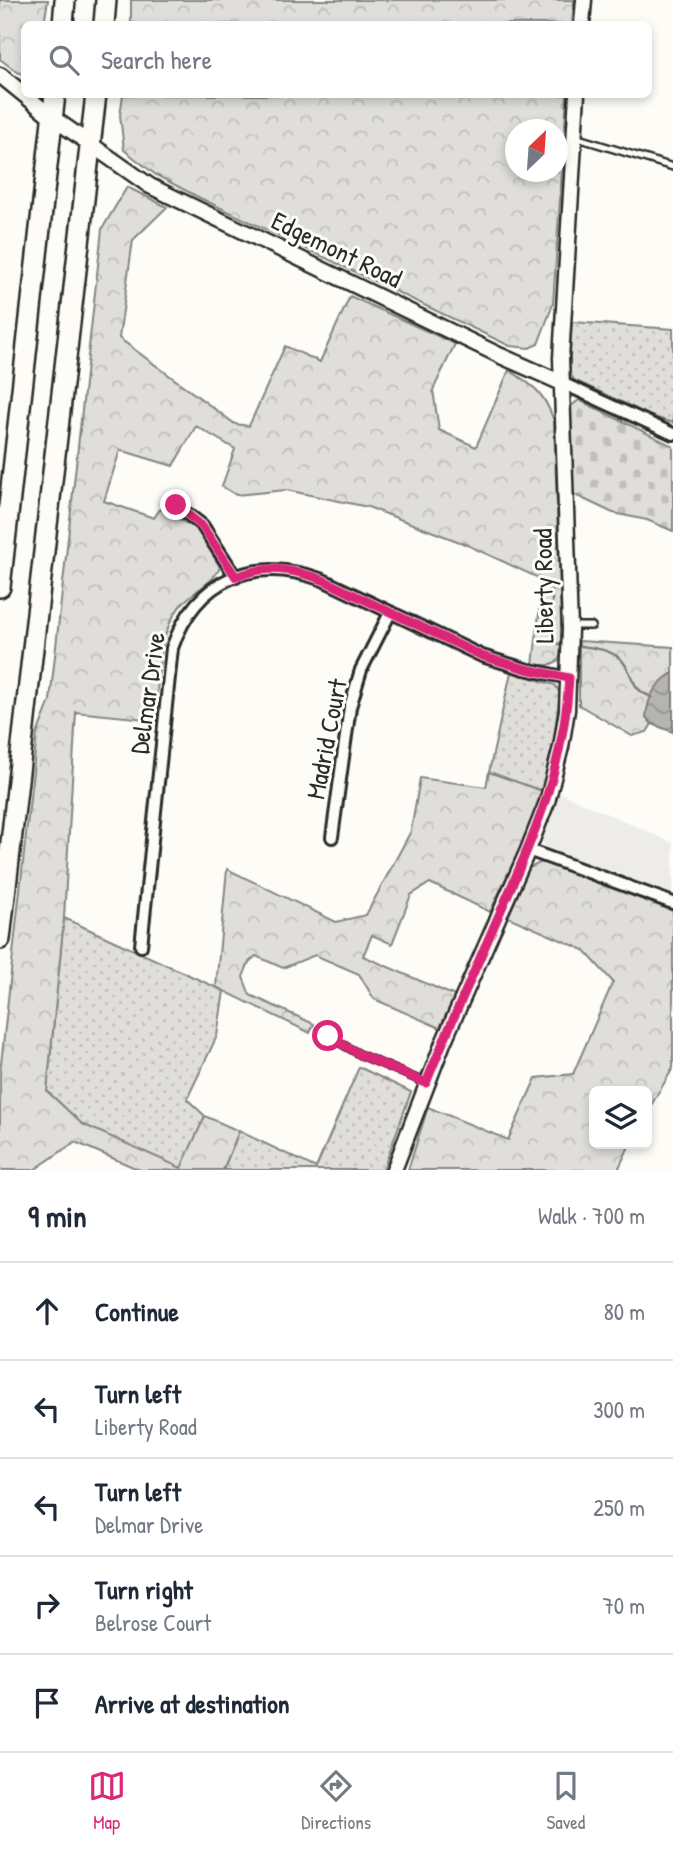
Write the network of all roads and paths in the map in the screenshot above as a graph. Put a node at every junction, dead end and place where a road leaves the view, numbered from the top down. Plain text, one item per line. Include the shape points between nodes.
1 (65, 0) edge
2 (106, 0) edge
3 (584, 0) edge
4 (63, 21) edge
5 (104, 21) edge
6 (582, 21) edge
7 (0, 75) edge
8 (21, 92) edge
9 (28, 98) edge
10 (55, 98) edge
11 (96, 98) edge
12 (577, 98) edge
13 (53, 118) junction
14 (575, 138) junction
15 (91, 144) junction
16 (673, 167) edge
17 (562, 383) junction
18 (673, 434) edge
19 (176, 505) dead end
20 (236, 577) junction
21 (0, 587) edge
22 (390, 613) junction
23 (570, 626) junction
24 (592, 626) dead end
25 (569, 678) junction
26 (332, 837) dead end
27 (528, 850) junction
28 (673, 903) edge
29 (0, 939) edge
30 (141, 946) dead end
31 (328, 1036) dead end
32 (426, 1083) junction
33 (394, 1170) edge

1 - 4 highway
2 - 5 highway
3 - 6 street
7 - 8 street, Edgemont Road
9 - 13 street, Edgemont Road
10 - 13 highway
11 - 15 highway
12 - 14 street, Liberty Road
13 - 15 street, Edgemont Road
13 - 21 highway
14 - 16 lane
14 - 17 street, Liberty Road
15 - 17 street, Edgemont Road via 131,174 178,200
15 - 29 highway
17 - 18 street, Edgemont Road
17 - 23 street, Liberty Road
19 - 20 street via 202,526
20 - 22 street, Delmar Drive via 261,569 299,572
20 - 30 street, Delmar Drive via 195,604 180,624 172,648
22 - 25 street, Delmar Drive via 482,656
22 - 26 street, Madrid Court via 353,694
23 - 24 lane
23 - 25 street, Liberty Road
25 - 27 street, Liberty Road via 557,766
27 - 28 street
27 - 32 street, Liberty Road
31 - 32 lane
32 - 33 street, Liberty Road

